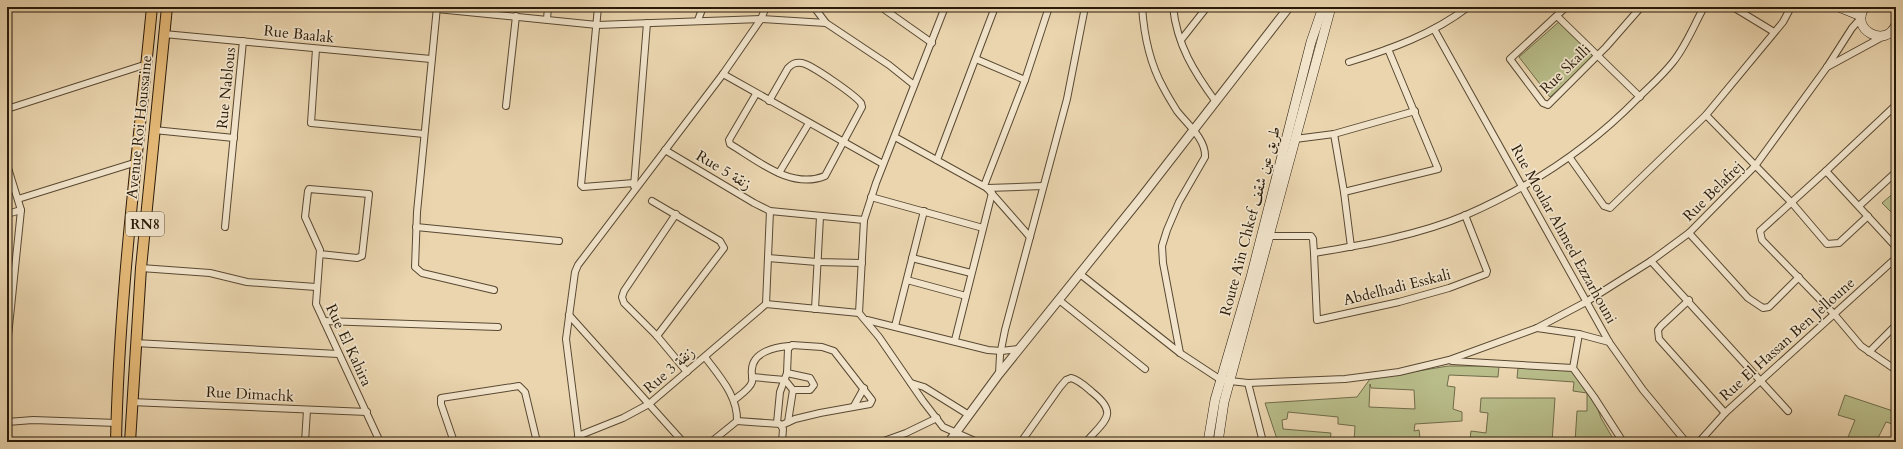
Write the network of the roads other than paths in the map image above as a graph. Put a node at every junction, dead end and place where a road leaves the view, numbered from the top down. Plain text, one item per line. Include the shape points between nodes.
1 (152, 7) edge
2 (167, 7) edge
3 (490, 7) edge
4 (548, 7) edge
5 (598, 7) edge
6 (703, 7) edge
7 (766, 7) edge
8 (881, 7) edge
9 (945, 7) edge
10 (995, 7) edge
11 (1049, 7) edge
12 (1077, 7) edge
13 (1142, 7) edge
14 (1174, 7) edge
15 (1207, 7) edge
16 (1289, 7) edge
17 (1468, 7) edge
18 (1566, 7) edge
19 (1641, 7) edge
20 (1704, 7) edge
21 (1733, 7) edge
22 (1791, 7) edge
23 (1839, 7) edge
24 (1865, 7) edge
25 (1895, 7) edge
26 (437, 8) edge
27 (816, 8) edge
28 (1330, 8) edge
29 (1084, 9) edge
30 (1896, 12) edge
31 (489, 14) junction
32 (516, 16) junction
33 (1557, 16) junction
34 (1861, 17) junction
35 (547, 19) junction
36 (760, 19) junction
37 (698, 20) junction
38 (648, 23) junction
39 (826, 23) junction
40 (597, 24) junction
41 (1896, 24) edge
42 (1434, 29) junction
43 (1774, 32) junction
44 (1891, 33) edge
45 (164, 34) junction
46 (1181, 40) junction
47 (243, 41) junction
48 (932, 43) junction
49 (316, 49) junction
50 (1388, 49) junction
51 (1598, 56) junction
52 (431, 58) junction
53 (976, 59) junction
54 (1349, 62) dead end
55 (147, 64) junction
56 (1827, 67) junction
57 (723, 74) junction
58 (1025, 80) junction
59 (914, 85) junction
60 (756, 94) junction
61 (1640, 97) junction
62 (769, 100) junction
63 (1216, 102) junction
64 (1896, 105) edge
65 (506, 106) dead end
66 (7, 109) edge
67 (1415, 111) junction
68 (1706, 115) junction
69 (810, 123) junction
70 (154, 130) junction
71 (1194, 130) junction
72 (424, 134) junction
73 (1334, 134) junction
74 (895, 137) junction
75 (234, 138) junction
76 (1295, 139) junction
77 (843, 142) junction
78 (665, 150) junction
79 (1570, 158) junction
80 (937, 160) junction
81 (136, 162) junction
82 (883, 164) junction
83 (7, 165) edge
84 (1755, 166) junction
85 (1826, 171) junction
86 (1896, 172) edge
87 (779, 174) junction
88 (634, 183) junction
89 (1043, 186) junction
90 (1524, 187) junction
91 (988, 189) junction
92 (1344, 192) junction
93 (634, 194) junction
94 (871, 197) junction
95 (18, 199) junction
96 (652, 201) dead end
97 (1792, 203) junction
98 (1859, 206) junction
99 (21, 210) junction
100 (770, 211) junction
101 (924, 211) junction
102 (7, 214) edge
103 (676, 214) junction
104 (1465, 215) junction
105 (820, 216) junction
106 (1868, 216) junction
107 (864, 220) junction
108 (225, 227) dead end
109 (416, 227) junction
110 (983, 228) junction
111 (1689, 233) junction
112 (1270, 236) junction
113 (1030, 237) junction
114 (559, 241) dead end
115 (1351, 247) junction
116 (1896, 247) edge
117 (1314, 253) junction
118 (320, 254) junction
119 (768, 258) junction
120 (912, 258) junction
121 (1896, 258) edge
122 (1651, 261) junction
123 (817, 262) junction
124 (1891, 262) junction
125 (862, 264) junction
126 (140, 268) junction
127 (1896, 268) edge
128 (971, 273) junction
129 (1080, 274) junction
130 (1799, 277) junction
131 (907, 280) junction
132 (316, 287) junction
133 (494, 290) dead end
134 (966, 296) junction
135 (1059, 300) junction
136 (1688, 300) junction
137 (1586, 302) junction
138 (766, 304) junction
139 (815, 309) junction
140 (859, 313) junction
141 (1834, 314) junction
142 (569, 315) junction
143 (867, 320) junction
144 (324, 321) junction
145 (8, 323) edge
146 (1896, 325) edge
147 (895, 326) junction
148 (498, 327) dead end
149 (1538, 328) junction
150 (1578, 334) junction
151 (656, 336) junction
152 (955, 340) junction
153 (1609, 342) junction
154 (135, 343) junction
155 (7, 346) edge
156 (790, 346) junction
157 (1019, 349) junction
158 (1001, 351) junction
159 (1470, 352) junction
160 (1869, 352) junction
161 (1180, 353) junction
162 (338, 354) junction
163 (705, 357) junction
164 (1449, 360) junction
165 (1473, 362) junction
166 (1572, 368) junction
167 (1145, 369) dead end
168 (1896, 370) edge
169 (687, 372) junction
170 (999, 374) junction
171 (752, 377) junction
172 (786, 377) junction
173 (1221, 380) junction
174 (1762, 380) junction
175 (911, 382) junction
176 (1231, 382) junction
177 (1248, 383) junction
178 (864, 388) junction
179 (793, 390) junction
180 (734, 400) junction
181 (131, 402) junction
182 (649, 404) junction
183 (854, 406) junction
184 (307, 410) junction
185 (1788, 411) dead end
186 (367, 412) junction
187 (1725, 412) junction
188 (7, 413) edge
189 (969, 416) junction
190 (936, 418) junction
191 (737, 421) junction
192 (7, 422) edge
193 (788, 422) junction
194 (117, 423) junction
195 (780, 424) junction
196 (956, 433) junction
197 (578, 439) edge
198 (681, 441) edge
199 (116, 442) edge
200 (130, 442) edge
201 (305, 442) edge
202 (380, 442) edge
203 (454, 442) edge
204 (538, 442) edge
205 (711, 442) edge
206 (782, 442) edge
207 (881, 442) edge
208 (950, 442) edge
209 (977, 442) edge
210 (1021, 442) edge
211 (1086, 442) edge
212 (1208, 442) edge
213 (1218, 442) edge
214 (1263, 442) edge
215 (1623, 442) edge
216 (1686, 442) edge
217 (1699, 442) edge

1 - 55 main road, Avenue Roi Houssaine / RN8
2 - 45 main road, Avenue Roi Houssaine / RN8
3 - 31 street
4 - 35 street
5 - 40 street
6 - 37 street
7 - 36 street
8 - 48 street
9 - 48 street
10 - 53 street
11 - 58 street
12 - 29 street
13 - 71 street via 1144,33 1156,74 1177,110
14 - 46 street
15 - 46 street
16 - 63 street
17 - 42 street
18 - 33 street
19 - 51 street, Rue Skalli
20 - 61 street via 1673,62
21 - 43 street
22 - 43 street
23 - 34 main road
24 - 34 main road
25 - 30 main road
26 - 31 street
26 - 52 street
27 - 39 street
28 - 76 main road, Route Aïn Chkef طريق عين شقف
28 - 173 main road, Route Aïn Chkef طريق عين شقف via 1311,42 1251,277
29 - 89 street via 1068,99
31 - 32 street
32 - 35 street
32 - 65 street
33 - 51 street
33 - 51 street, Rue Skalli via 1510,59 1543,103 1548,105
34 - 44 main road via 1861,24 1868,33 1879,36
34 - 56 street, Rue Belafrej
35 - 40 street
36 - 37 street
36 - 39 street
36 - 57 street
37 - 38 street
38 - 40 street
38 - 88 street
39 - 59 street
40 - 88 street via 581,185 583,187
41 - 44 main road
42 - 50 street
42 - 90 street, Rue Moular Ahmed Ezzarhouni
43 - 68 street
44 - 56 street, Rue Belafrej
45 - 47 street, Rue Baalak
45 - 70 main road, Avenue Roi Houssaine / RN8
46 - 63 street via 1195,73
47 - 49 street, Rue Baalak
47 - 75 street, Rue Nablous
48 - 59 street
49 - 52 street, Rue Baalak
49 - 72 street via 311,123
50 - 54 street
50 - 67 street
51 - 61 street
52 - 72 street
53 - 58 street
53 - 80 street
55 - 66 street
55 - 81 main road, Avenue Roi Houssaine / RN8
56 - 84 street, Rue Belafrej
57 - 60 street
57 - 78 street
58 - 91 street
59 - 74 street
60 - 62 street
60 - 87 street via 728,142
61 - 79 street via 1619,118
62 - 69 street
62 - 77 street via 792,64 803,63 810,66 862,103
63 - 71 street
64 - 85 street
67 - 73 street
67 - 92 street via 1438,169
68 - 79 street via 1610,208 1604,206
68 - 84 street
69 - 77 street
69 - 87 street
70 - 75 street, Rue Nablous
70 - 126 main road, Avenue Roi Houssaine / RN8
71 - 129 street
71 - 161 street via 1205,149 1205,157 1166,230 1161,253
72 - 109 street
73 - 76 street
73 - 92 street
74 - 80 street
74 - 82 street
75 - 108 street, Rue Nablous
76 - 112 main road, Route Aïn Chkef طريق عين شقف
77 - 82 street
77 - 87 street via 825,176 807,179
78 - 93 street
78 - 100 street, Rue 5 زنقة
79 - 90 street
80 - 91 street
81 - 95 street
81 - 194 main road, Avenue Roi Houssaine / RN8 via 124,282
82 - 94 street
83 - 95 street
84 - 97 street
84 - 111 street, Rue Belafrej
85 - 97 street
85 - 98 street
86 - 98 street
88 - 93 street
89 - 91 street
89 - 113 street
90 - 104 street
90 - 137 street, Rue Moular Ahmed Ezzarhouni
91 - 110 street
91 - 113 street
92 - 115 street
93 - 142 street via 578,265 572,287
94 - 101 street
94 - 107 street
95 - 99 street
96 - 103 street
97 - 106 street via 1827,244 1839,243
97 - 130 street via 1760,231 1762,240
98 - 106 street
99 - 102 street
99 - 145 street
100 - 105 street, Rue 5 زنقة
100 - 119 street
101 - 110 street
101 - 120 street
103 - 151 street via 622,297 624,303
103 - 151 street via 720,241 724,248
104 - 115 street via 1428,228
104 - 117 street, Abdelhadi Esskali via 1486,274 1399,302 1317,320
105 - 107 street, Rue 5 زنقة
105 - 123 street
106 - 116 street
107 - 125 street
109 - 114 street
109 - 133 street via 415,267 418,271
110 - 128 street
111 - 122 street, Rue Belafrej
111 - 130 street via 1748,298 1763,308 1769,307
112 - 117 street via 1311,236
112 - 176 main road, Route Aïn Chkef طريق عين شقف
113 - 158 street
115 - 117 street
118 - 118 street via 305,217 308,189 369,194 362,256 357,258
118 - 132 street, Rue El Kahira
119 - 123 street
119 - 138 street
120 - 128 street
120 - 131 street
121 - 124 street, Rue El Hassan Ben Jelloune
122 - 136 street
122 - 137 street, Rue Belafrej
123 - 125 street
123 - 139 street
124 - 127 street
124 - 141 street, Rue El Hassan Ben Jelloune
125 - 140 street
126 - 132 street via 210,273 247,282
126 - 154 main road, Avenue Roi Houssaine / RN8
128 - 134 street
129 - 135 street
129 - 161 street
130 - 141 street
131 - 134 street
131 - 147 street
132 - 144 street, Rue El Kahira via 316,304
134 - 152 street
135 - 157 street
135 - 167 street
136 - 174 street
136 - 187 street via 1661,326 1658,330 1659,338
137 - 149 street, Rue Belafrej
137 - 153 street, Rue Moular Ahmed Ezzarhouni
138 - 139 street
138 - 163 street, Rue 3 زنقة
139 - 140 street
140 - 143 street
141 - 160 street via 1853,338
141 - 174 street, Rue El Hassan Ben Jelloune
142 - 182 street
142 - 197 street via 566,353
143 - 147 street
143 - 175 street
144 - 148 street
144 - 162 street, Rue El Kahira
145 - 155 street
146 - 160 street
147 - 152 street
149 - 150 street
149 - 159 street, Rue Belafrej
150 - 153 street
150 - 166 street
151 - 169 street
152 - 158 street via 988,350
153 - 216 street, Rue Moular Ahmed Ezzarhouni via 1643,390
154 - 162 street
154 - 181 main road, Avenue Roi Houssaine / RN8
156 - 171 street via 760,354 752,365
156 - 172 street via 787,352
156 - 178 street via 796,344 830,349
157 - 158 street
157 - 170 street
158 - 170 street
159 - 164 street, Rue Belafrej
159 - 165 street
160 - 168 street
161 - 173 street
162 - 186 street, Rue El Kahira
163 - 169 street, Rue 3 زنقة
163 - 180 street
164 - 165 street
164 - 177 street via 1399,372 1363,377
165 - 166 street
166 - 215 street
169 - 182 street, Rue 3 زنقة
170 - 189 street
171 - 172 street
171 - 180 street via 748,388
172 - 179 street
172 - 179 street via 806,377 814,383 810,390
172 - 195 street via 780,392
173 - 176 street
173 - 212 main road, Route Aïn Chkef طريق عين شقف via 1212,408
174 - 185 street
174 - 187 street, Rue El Hassan Ben Jelloune
175 - 189 street via 924,387
175 - 190 street
176 - 177 street
176 - 213 main road, Route Aïn Chkef طريق عين شقف via 1222,413
177 - 214 street
178 - 183 street
178 - 183 street via 872,398 872,403
179 - 193 street
180 - 191 street via 738,412
181 - 184 street, Rue Dimachk
181 - 200 main road, Avenue Roi Houssaine / RN8
182 - 197 street, Rue 3 زنقة
182 - 198 street
183 - 193 street
184 - 186 street, Rue Dimachk
184 - 201 street
186 - 202 street, Rue El Kahira
187 - 217 street, Rue El Hassan Ben Jelloune
188 - 192 street
189 - 196 street
190 - 196 street via 946,429
190 - 207 street
191 - 195 street
191 - 205 street
192 - 194 street via 33,420
193 - 195 street
194 - 199 main road, Avenue Roi Houssaine / RN8
195 - 206 street via 783,429
196 - 208 street
196 - 209 street
203 - 204 street via 441,398 519,386 525,392
210 - 211 street via 1066,379 1071,378 1104,401 1107,409 1106,419

